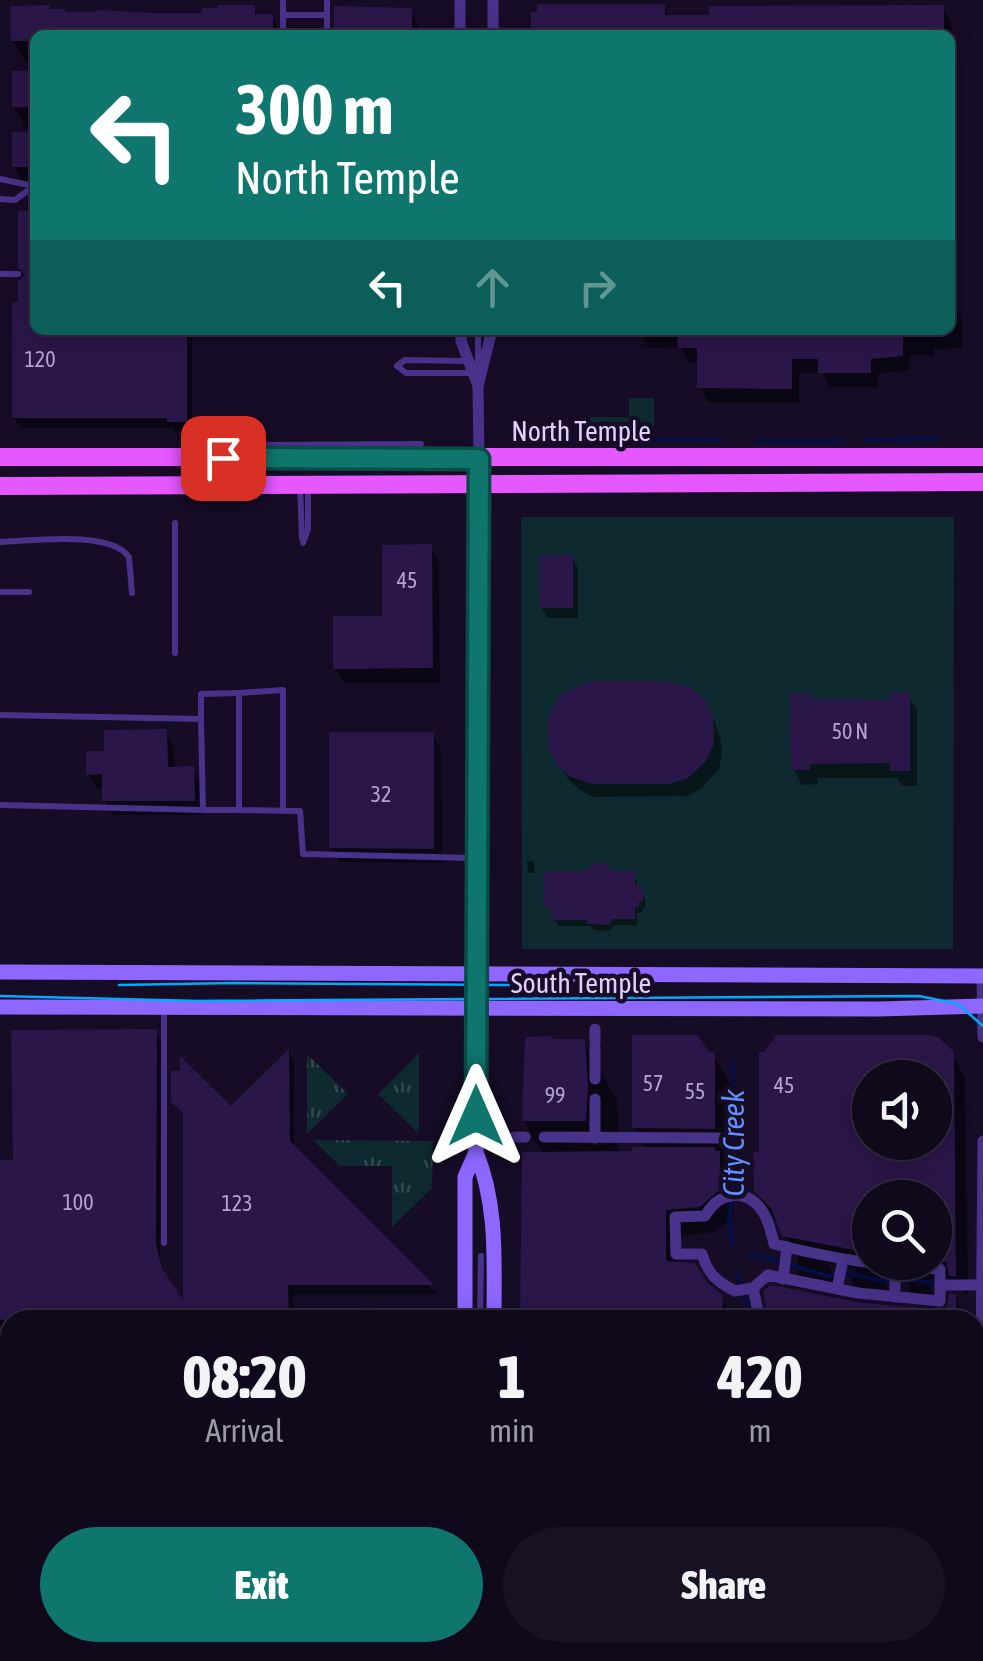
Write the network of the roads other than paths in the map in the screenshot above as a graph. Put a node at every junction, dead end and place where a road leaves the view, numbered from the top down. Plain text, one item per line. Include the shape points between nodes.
1 (283, 0) edge
2 (327, 0) edge
3 (460, 0) edge
4 (492, 0) edge
5 (283, 14) junction
6 (327, 15) junction
7 (283, 30) edge
8 (327, 30) edge
9 (460, 30) edge
10 (493, 30) edge
11 (0, 179) edge
12 (30, 185) edge
13 (30, 189) edge
14 (0, 200) edge
15 (0, 274) edge
16 (18, 274) dead end
17 (462, 335) edge
18 (477, 335) edge
19 (490, 335) edge
20 (473, 374) junction
21 (421, 444) dead end
22 (0, 457) edge
23 (983, 457) edge
24 (223, 458) junction
25 (479, 459) junction
26 (983, 482) edge
27 (304, 484) junction
28 (479, 484) junction
29 (0, 486) edge
30 (176, 522) dead end
31 (0, 542) edge
32 (0, 592) edge
33 (29, 592) dead end
34 (132, 593) dead end
35 (175, 653) dead end
36 (238, 692) junction
37 (0, 715) edge
38 (202, 719) junction
39 (0, 805) edge
40 (203, 810) junction
41 (239, 810) junction
42 (284, 810) junction
43 (476, 858) junction
44 (0, 972) edge
45 (475, 974) junction
46 (982, 976) edge
47 (983, 1006) edge
48 (0, 1007) edge
49 (164, 1009) junction
50 (475, 1009) junction
51 (595, 1029) dead end
52 (983, 1037) edge
53 (544, 1138) dead end
54 (596, 1138) junction
55 (719, 1138) dead end
56 (983, 1141) edge
57 (476, 1152) junction
58 (164, 1243) dead end
59 (784, 1250) junction
60 (480, 1256) dead end
61 (843, 1260) junction
62 (852, 1261) edge
63 (779, 1275) junction
64 (895, 1280) edge
65 (941, 1280) edge
66 (941, 1285) junction
67 (983, 1286) edge
68 (753, 1288) junction
69 (837, 1289) junction
70 (895, 1297) junction
71 (466, 1310) edge
72 (480, 1310) edge
73 (494, 1310) edge
74 (758, 1310) edge
75 (981, 1310) edge

1 - 5 lane
2 - 6 lane
3 - 9 street
4 - 10 street
5 - 6 lane
5 - 7 lane
6 - 8 lane
11 - 12 lane
13 - 14 lane via 15,200
15 - 16 lane
17 - 20 street
18 - 20 lane
19 - 20 street
20 - 20 lane via 405,360 397,366 406,373
20 - 25 street
21 - 24 lane via 261,445 236,448
22 - 24 main road, North Temple
23 - 25 main road, North Temple
24 - 25 main road, North Temple
25 - 28 street
26 - 28 main road, North Temple
27 - 27 lane via 303,543 308,529
27 - 28 main road, North Temple
27 - 29 main road, North Temple
28 - 43 street
30 - 35 lane
31 - 34 lane via 117,545 129,556
32 - 33 lane
36 - 38 lane via 201,694
36 - 41 lane
36 - 42 lane via 283,690
37 - 38 lane
38 - 40 lane
39 - 40 lane
40 - 41 lane
41 - 42 lane
42 - 43 lane via 300,810 303,854
43 - 45 street
44 - 45 street, South Temple
45 - 46 street, South Temple
45 - 50 street
46 - 47 street
47 - 50 street, South Temple
47 - 52 street
48 - 49 street, South Temple
49 - 50 street, South Temple
49 - 58 lane
50 - 57 street
51 - 54 street
53 - 54 street
54 - 55 street
56 - 75 street
57 - 71 street via 466,1177
57 - 73 street via 494,1226
59 - 61 street
59 - 63 street, bridge
59 - 66 street
59 - 68 street via 748,1197 723,1197 705,1216 675,1217 676,1254 702,1254 706,1268 735,1292
60 - 72 lane
61 - 62 street
61 - 69 street, bridge
63 - 66 street via 891,1293
63 - 68 street
63 - 69 street
64 - 70 street, bridge
65 - 66 street
66 - 67 street, bridge
66 - 70 street via 940,1301
68 - 74 street
69 - 70 street

